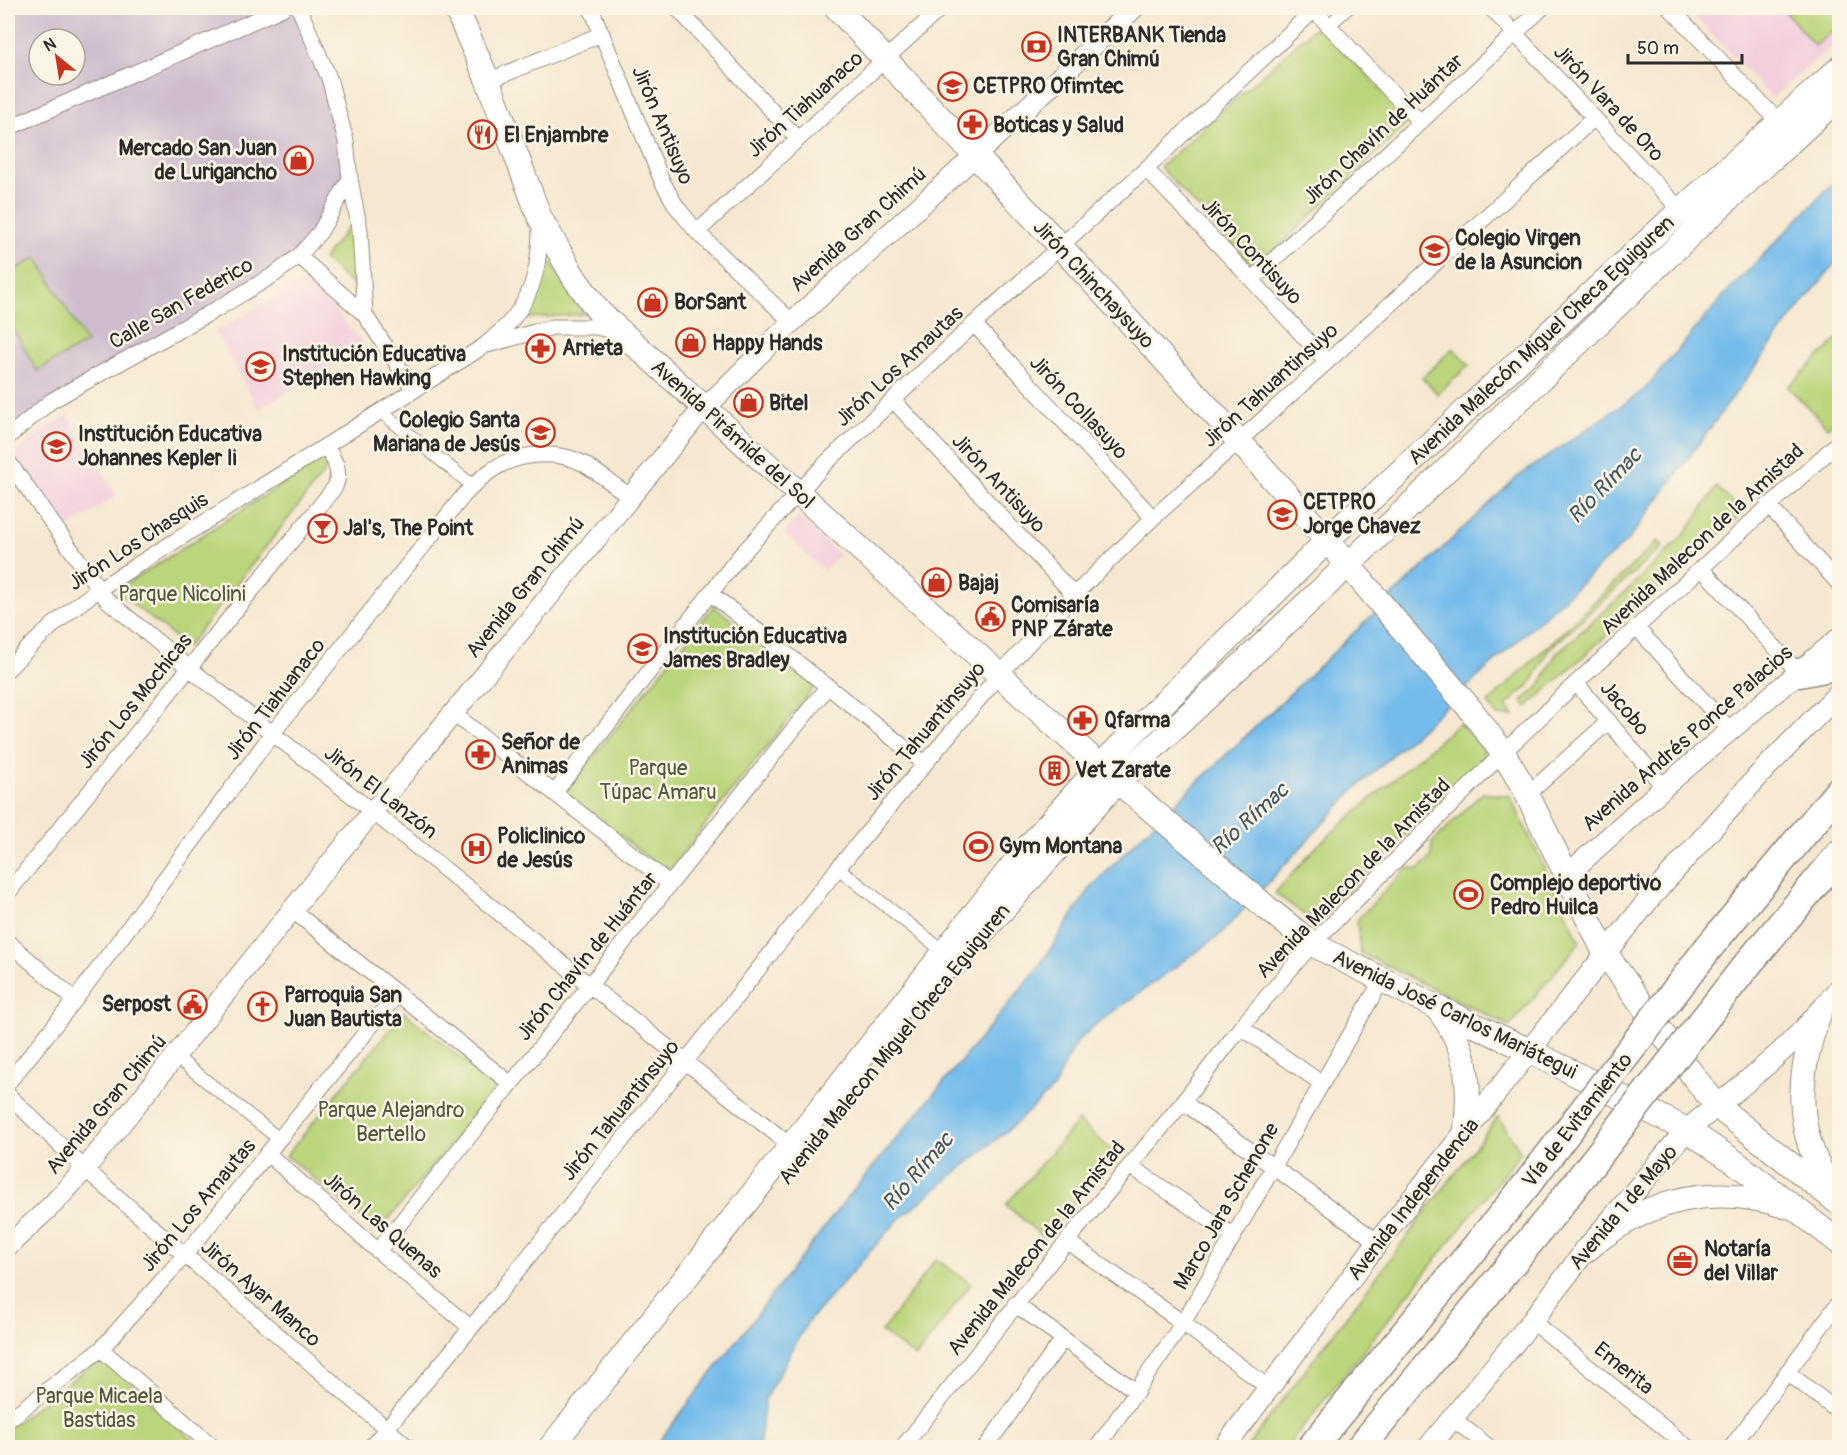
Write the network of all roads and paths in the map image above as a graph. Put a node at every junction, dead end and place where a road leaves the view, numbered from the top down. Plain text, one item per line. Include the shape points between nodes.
1 (283, 8) edge
2 (300, 8) edge
3 (456, 8) edge
4 (591, 8) edge
5 (677, 8) edge
6 (837, 8) edge
7 (941, 8) edge
8 (1134, 8) edge
9 (1348, 8) edge
10 (1491, 8) edge
11 (1542, 8) edge
12 (1670, 8) edge
13 (1313, 9) edge
14 (1329, 25) junction
15 (1514, 33) junction
16 (602, 34) junction
17 (885, 60) junction
18 (1839, 68) edge
19 (488, 81) junction
20 (1839, 96) edge
21 (1594, 118) junction
22 (1420, 122) junction
23 (1779, 122) junction
24 (8, 128) edge
25 (798, 139) junction
26 (975, 156) junction
27 (1146, 169) junction
28 (350, 179) junction
29 (540, 218) junction
30 (1689, 219) junction
31 (697, 232) junction
32 (1061, 247) junction
33 (299, 256) junction
34 (1252, 280) junction
35 (365, 315) junction
36 (792, 322) junction
37 (974, 324) junction
38 (621, 332) junction
39 (484, 346) junction
40 (1327, 362) junction
41 (414, 390) junction
42 (893, 400) junction
43 (705, 408) junction
44 (381, 411) junction
45 (8, 438) edge
46 (1239, 441) junction
47 (1839, 443) edge
48 (326, 446) junction
49 (8, 461) edge
50 (472, 486) junction
51 (799, 493) junction
52 (630, 496) junction
53 (1768, 505) junction
54 (1153, 518) junction
55 (1327, 540) junction
56 (1701, 567) junction
57 (1352, 570) junction
58 (1839, 585) edge
59 (99, 589) junction
60 (710, 593) junction
61 (1074, 595) junction
62 (1636, 627) junction
63 (1839, 637) edge
64 (1223, 644) joint
65 (1839, 665) edge
66 (189, 668) junction
67 (8, 669) edge
68 (1799, 673) junction
69 (999, 675) junction
70 (1576, 683) junction
71 (828, 686) junction
72 (1839, 692) edge
73 (454, 714) junction
74 (1608, 721) junction
75 (1730, 730) junction
76 (272, 734) junction
77 (1503, 753) junction
78 (924, 763) junction
79 (1117, 780) junction
80 (1664, 787) junction
81 (1839, 790) edge
82 (555, 792) junction
83 (1527, 795) junction
84 (373, 812) junction
85 (1839, 854) edge
86 (838, 868) junction
87 (1566, 876) junction
88 (670, 885) junction
89 (8, 892) edge
90 (292, 910) junction
91 (8, 942) edge
92 (1312, 944) junction
93 (943, 951) junction
94 (1605, 953) junction
95 (1382, 980) junction
96 (590, 985) junction
97 (1839, 987) edge
98 (398, 994) junction
99 (75, 1000) junction
100 (1436, 1007) junction
101 (1819, 1014) junction
102 (1241, 1027) junction
103 (1530, 1051) junction
104 (176, 1057) junction
105 (686, 1062) junction
106 (8, 1083) edge
107 (1321, 1083) junction
108 (511, 1084) junction
109 (8, 1095) edge
110 (1183, 1102) junction
111 (1717, 1106) junction
112 (1466, 1130) junction
113 (1687, 1130) junction
114 (279, 1139) junction
115 (791, 1146) junction
116 (268, 1154) junction
117 (1130, 1166) junction
118 (1274, 1167) junction
119 (85, 1169) junction
120 (1839, 1202) edge
121 (1796, 1209) junction
122 (1234, 1236) junction
123 (1067, 1241) junction
124 (1378, 1242) junction
125 (1839, 1243) edge
126 (8, 1246) edge
127 (378, 1251) junction
128 (1585, 1251) junction
129 (185, 1255) junction
130 (1839, 1301) edge
131 (1015, 1304) junction
132 (1532, 1321) junction
133 (1183, 1323) junction
134 (471, 1328) junction
135 (1063, 1340) junction
136 (101, 1349) junction
137 (1787, 1372) junction
138 (1269, 1388) junction
139 (1137, 1392) junction
140 (1839, 1413) edge
141 (1452, 1418) junction
142 (8, 1420) edge
143 (388, 1429) junction
144 (213, 1447) edge
145 (370, 1448) edge
146 (409, 1448) edge
147 (550, 1448) edge
148 (571, 1448) edge
149 (902, 1448) edge
150 (985, 1448) edge
151 (1097, 1448) edge
152 (1224, 1448) edge
153 (1311, 1448) edge
154 (1360, 1448) edge
155 (1428, 1448) edge
156 (1490, 1448) edge
157 (1689, 1448) edge
158 (1731, 1448) edge

1 - 24 street
2 - 28 street via 329,78 346,141
3 - 19 main road, Avenida Pirámide del Sol
4 - 16 street, Jirón Antisuyo
5 - 25 street
6 - 17 main road, Jirón Chinchaysuyo
7 - 17 street, Jirón Tiahuanaco
8 - 26 street, Avenida Gran Chimú
9 - 14 street
10 - 15 street, Jirón Vara de Oro
11 - 15 street, Jirón Chavín de Huántar
12 - 23 street
13 - 14 street
13 - 27 street, Jirón Los Amautas
14 - 22 street
15 - 21 street, Jirón Vara de Oro
15 - 22 street, Jirón Chavín de Huántar
16 - 19 street
16 - 31 street, Jirón Antisuyo via 662,181
17 - 25 street, Jirón Tiahuanaco
17 - 26 main road, Jirón Chinchaysuyo
18 - 23 main road, Avenida Malecón Miguel Checa Eguiguren
19 - 29 main road, Avenida Pirámide del Sol
20 - 30 main road, Avenida Malecón Miguel Checa Eguiguren
21 - 30 street, Jirón Vara de Oro
21 - 40 street, Jirón Tahuantinsuyo
22 - 34 street, Jirón Chavín de Huántar
23 - 30 main road, Avenida Malecón Miguel Checa Eguiguren
25 - 31 street, Jirón Tiahuanaco
26 - 32 main road, Jirón Chinchaysuyo
26 - 36 street, Avenida Gran Chimú
27 - 32 street, Jirón Los Amautas
27 - 34 street, Jirón Contisuyo
28 - 33 street, Calle San Federico via 320,231
28 - 35 street via 360,231
29 - 38 main road, Avenida Pirámide del Sol via 581,287 600,313
29 - 39 street, Jirón Los Chasquis via 540,253 528,297 514,318
30 - 55 main road, Avenida Malecón Miguel Checa Eguiguren
30 - 57 main road, Avenida Malecón Miguel Checa Eguiguren
31 - 36 street, Jirón Antisuyo
32 - 37 street, Jirón Los Amautas
32 - 46 main road, Jirón Chinchaysuyo
33 - 35 street
33 - 45 street, Calle San Federico via 215,310 51,401
34 - 40 street, Jirón Contisuyo
35 - 41 street
36 - 43 street, Avenida Gran Chimú
37 - 42 street, Jirón Los Amautas
37 - 54 street, Jirón Collasuyo
38 - 39 street, Jirón Los Chasquis via 595,327 553,327
38 - 43 main road, Avenida Pirámide del Sol
39 - 41 street, Jirón Los Chasquis
40 - 46 street, Jirón Tahuantinsuyo
41 - 44 street, Jirón Los Chasquis
42 - 51 street, Jirón Los Amautas
42 - 61 street, Jirón Antisuyo
43 - 51 main road, Avenida Pirámide del Sol
43 - 52 street, Avenida Gran Chimú
44 - 48 street, Jirón Los Chasquis
44 - 50 street
46 - 54 street, Jirón Tahuantinsuyo
46 - 55 main road, Jirón Chinchaysuyo
47 - 53 street, Avenida Malecon de la Amistad
48 - 59 street, Jirón Los Chasquis
48 - 66 street, Jirón Los Mochicas via 337,466 335,487
49 - 59 street, Jirón El Lanzón
50 - 52 street, Jirón Tiahuanaco via 510,461 529,456 565,456
50 - 76 street, Jirón Tiahuanaco
51 - 60 street, Jirón Los Amautas
51 - 69 main road, Avenida Pirámide del Sol
52 - 73 street, Avenida Gran Chimú
53 - 56 street, Avenida Malecon de la Amistad
53 - 58 street
54 - 61 street, Jirón Tahuantinsuyo
55 - 57 main road, Jirón Chinchaysuyo
55 - 64 main road, Avenida Malecón Miguel Checa Eguiguren
56 - 62 street, Avenida Malecon de la Amistad
56 - 68 street
57 - 77 main road
57 - 79 main road, Avenida Malecon Miguel Checa Eguiguren
59 - 66 street, Jirón El Lanzón
59 - 67 street, Jirón Los Chasquis via 62,616
60 - 71 street
60 - 82 street, Jirón Los Amautas
61 - 69 street, Jirón Tahuantinsuyo
62 - 70 street, Avenida Malecon de la Amistad
62 - 75 street
63 - 68 street, Avenida Andrés Ponce Palacios
64 - 79 main road, Avenida Malecon Miguel Checa Eguiguren
65 - 68 highway
66 - 76 street, Jirón El Lanzón
66 - 89 street, Jirón Los Mochicas
68 - 75 street, Avenida Andrés Ponce Palacios
69 - 78 street, Jirón Tahuantinsuyo
69 - 79 main road, Avenida Pirámide del Sol
70 - 74 street, Jacobo
70 - 77 street, Avenida Malecon de la Amistad
71 - 78 street
71 - 88 street, Jirón Chavín de Huántar
72 - 94 main road, Avenida Independencia via 1760,774
73 - 82 street
73 - 84 street, Avenida Gran Chimú
74 - 80 street, Jacobo
74 - 83 street
75 - 80 street, Avenida Andrés Ponce Palacios
76 - 84 street, Jirón El Lanzón
76 - 99 street, Jirón Tiahuanaco
77 - 83 main road
77 - 92 street, Avenida Malecon de la Amistad
78 - 86 street, Jirón Tahuantinsuyo
79 - 92 main road, Avenida José Carlos Mariátegui
79 - 93 main road, Avenida Malecon Miguel Checa Eguiguren via 1021,855
79 - 148 main road, Avenida Malecon Miguel Checa Eguiguren via 959,957
80 - 87 street, Avenida Andrés Ponce Palacios
81 - 153 highway, Vía de Evitamiento, bridge via 1709,947 1524,1188
82 - 88 street
83 - 87 main road
84 - 90 street, Avenida Gran Chimú
84 - 96 street, Jirón El Lanzón
85 - 154 highway, Vía de Evitamiento, bridge
86 - 93 street
86 - 105 street, Jirón Tahuantinsuyo
87 - 94 main road
88 - 96 street, Jirón Chavín de Huántar
90 - 98 street
90 - 104 street, Avenida Gran Chimú
91 - 99 street
92 - 95 main road, Avenida José Carlos Mariátegui
92 - 102 street, Avenida Malecon de la Amistad
93 - 115 main road, Avenida Malecon Miguel Checa Eguiguren
94 - 103 main road, Avenida Independencia
94 - 111 main road
95 - 100 main road, Avenida José Carlos Mariátegui
95 - 107 street, Marco Jara Schenone
96 - 105 street, Jirón El Lanzón
96 - 108 street, Jirón Chavín de Huántar
97 - 101 main road, Avenida 1 de Mayo
98 - 108 street
98 - 114 street, Jirón Los Amautas
99 - 106 street, Jirón Tiahuanaco
100 - 103 main road, Avenida José Carlos Mariátegui
100 - 112 main road via 1458,1039 1466,1067
101 - 111 main road, Avenida 1 de Mayo via 1777,1058
101 - 120 main road via 1802,1075 1803,1113 1811,1149
102 - 107 street
102 - 110 street, Avenida Malecon de la Amistad
103 - 112 main road, Avenida Independencia
103 - 113 main road, Avenida José Carlos Mariátegui
104 - 114 street
104 - 119 street, Avenida Gran Chimú
105 - 115 street, Jirón El Lanzón
105 - 134 street, Jirón Tahuantinsuyo
107 - 118 street, Marco Jara Schenone
108 - 127 street, Jirón Chavín de Huántar
109 - 119 street, Jirón Ayar Manco
110 - 117 street, Avenida Malecon de la Amistad
110 - 118 street
111 - 113 main road, Avenida 1 de Mayo
111 - 120 main road
112 - 124 main road, Avenida Independencia
113 - 121 main road, Avenida José Carlos Mariátegui
113 - 128 main road, Avenida 1 de Mayo
114 - 116 street, Jirón Los Amautas
115 - 147 main road, Avenida Malecon Miguel Checa Eguiguren
116 - 127 street, Jirón Las Quenas
116 - 129 street, Jirón Los Amautas
117 - 122 street
117 - 123 street, Avenida Malecon de la Amistad
118 - 122 street, Marco Jara Schenone
118 - 124 street
119 - 126 street, Avenida Gran Chimú
119 - 129 street, Jirón Ayar Manco
121 - 125 main road, Avenida José Carlos Mariátegui
121 - 128 main road via 1733,1195 1679,1200 1629,1219
122 - 133 street, Marco Jara Schenone
123 - 131 street, Avenida Malecon de la Amistad
123 - 133 street
124 - 138 main road, Avenida Independencia
127 - 134 street, Jirón Las Quenas
128 - 132 main road, Avenida 1 de Mayo
129 - 136 street, Jirón Los Amautas
129 - 143 street, Jirón Ayar Manco
130 - 137 street
131 - 135 street
131 - 149 street, Avenida Malecon de la Amistad
132 - 141 main road, Avenida 1 de Mayo
132 - 157 street, Emerita
133 - 138 street
133 - 139 street, Marco Jara Schenone
134 - 143 street, Jirón Tahuantinsuyo
135 - 139 street
135 - 150 street
136 - 142 street, Jirón Los Amautas
136 - 144 street
137 - 140 street
137 - 158 street
138 - 152 main road, Avenida Independencia
139 - 151 street, Marco Jara Schenone
141 - 155 main road, Avenida 1 de Mayo
141 - 156 street
143 - 145 street, Jirón Tahuantinsuyo
143 - 146 street, Jirón Ayar Manco

